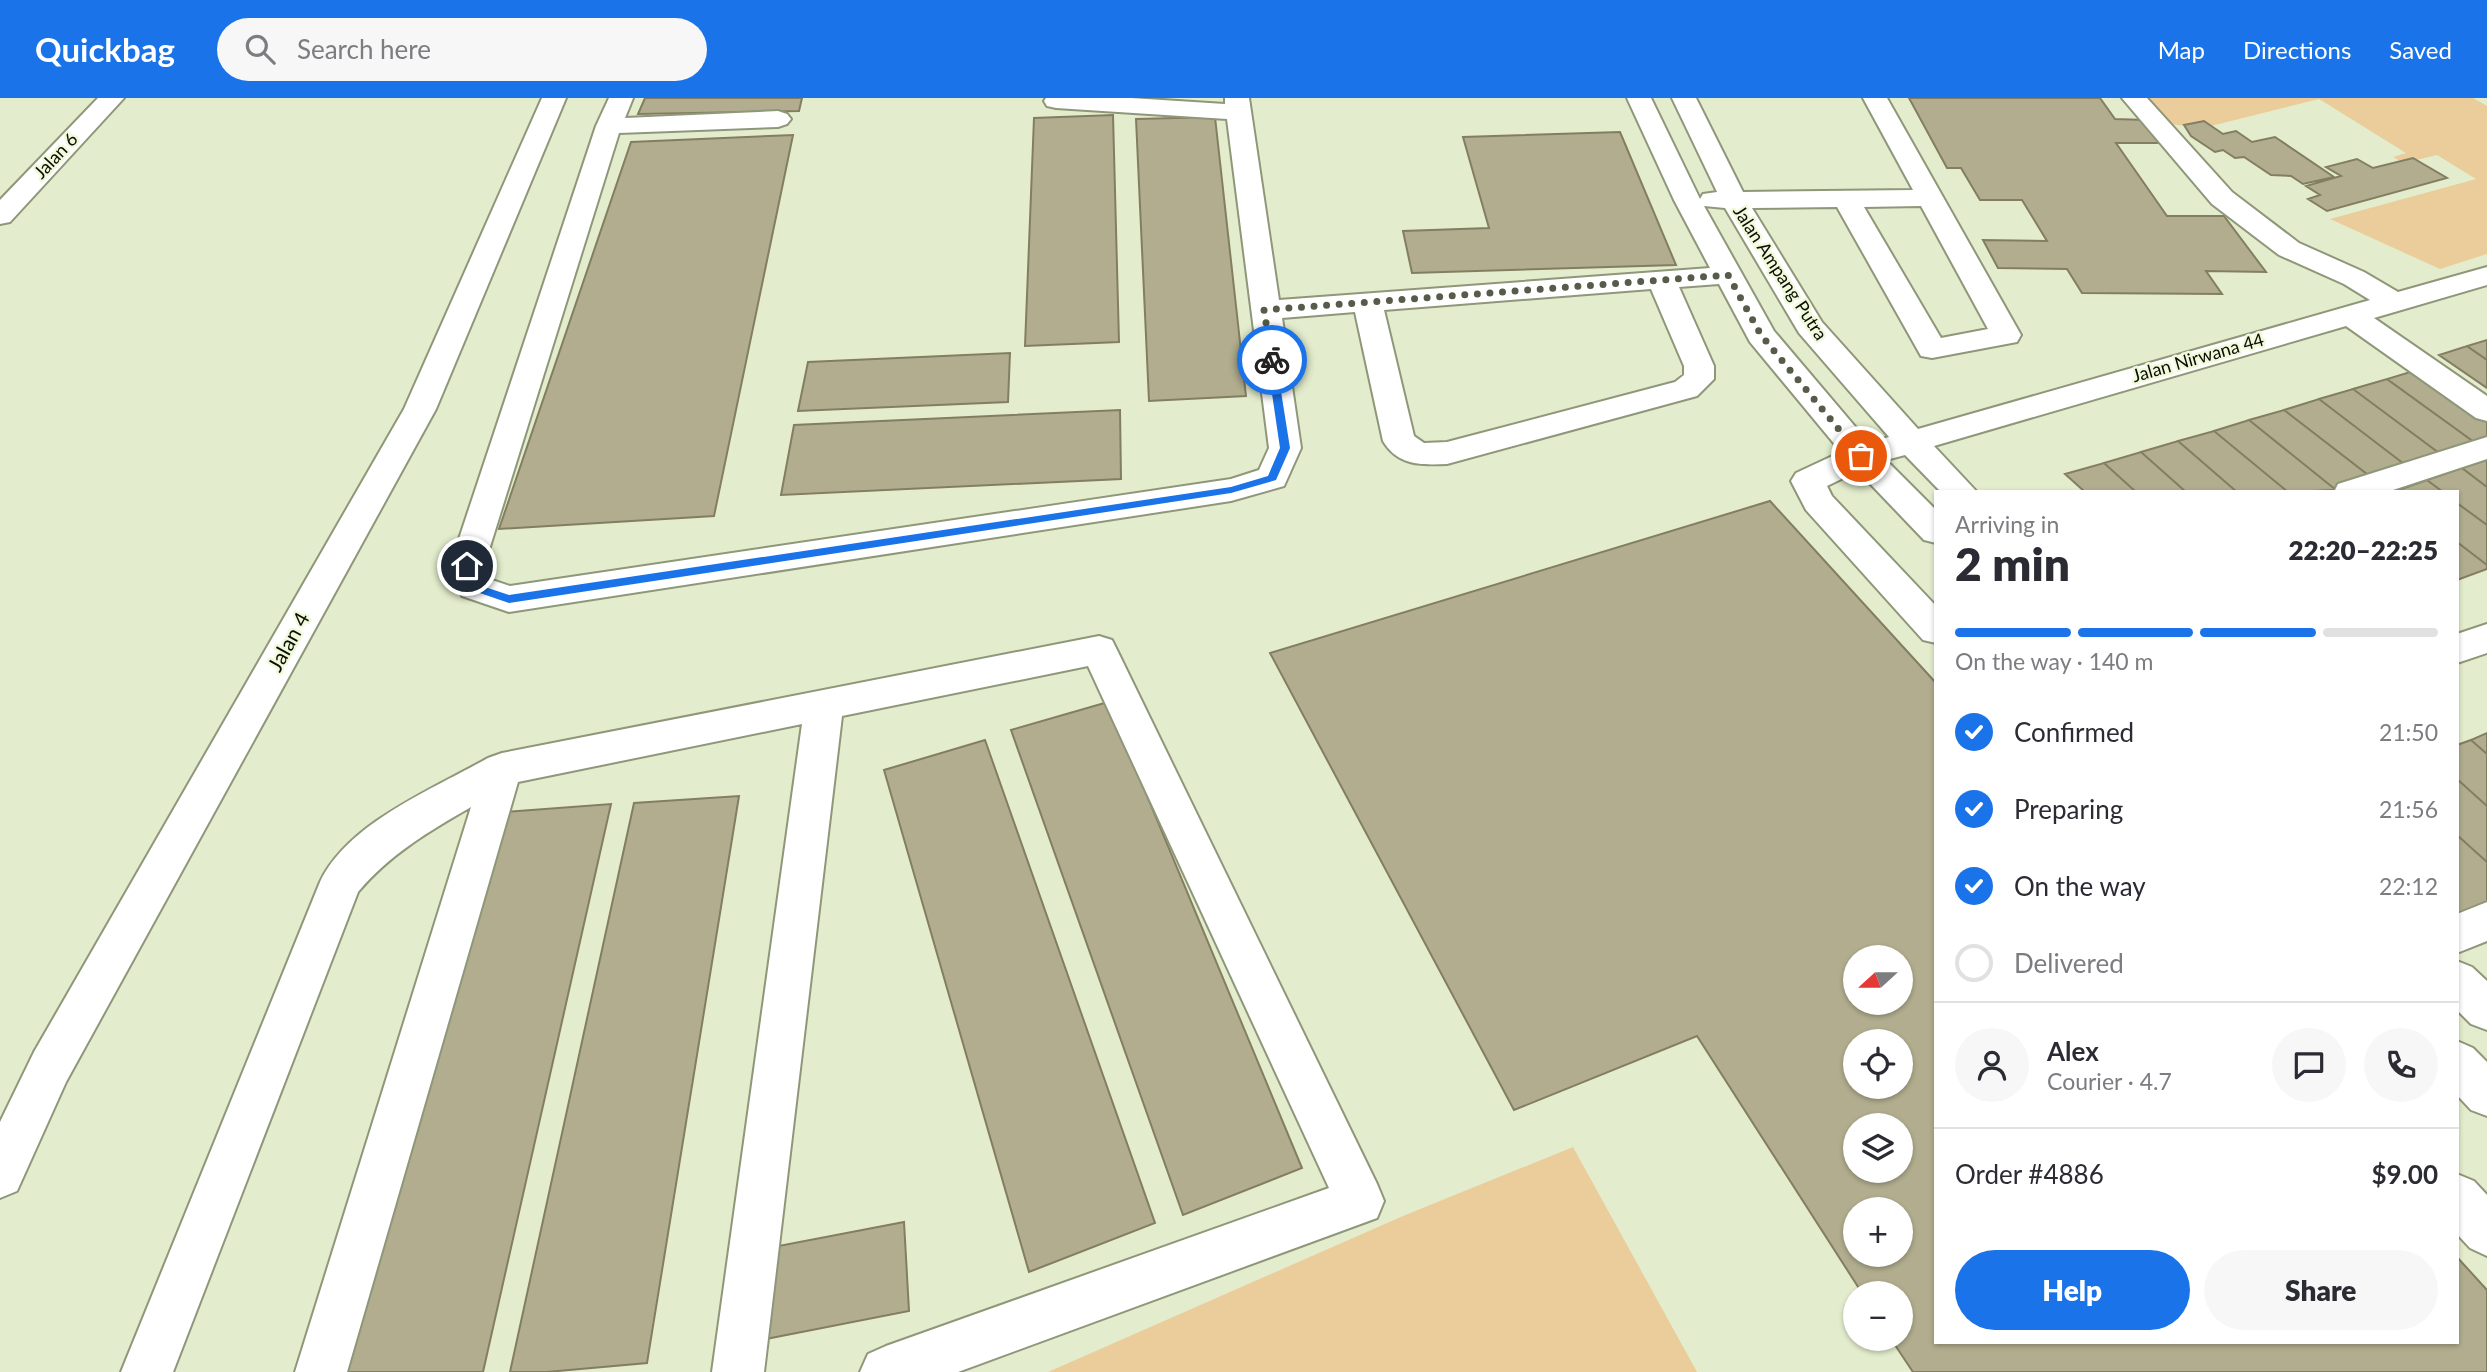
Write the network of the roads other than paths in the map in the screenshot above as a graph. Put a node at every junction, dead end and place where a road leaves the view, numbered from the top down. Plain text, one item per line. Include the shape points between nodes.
1 (112, 98) edge
2 (554, 98) edge
3 (1639, 98) edge
4 (1684, 98) edge
5 (1875, 98) edge
6 (2134, 98) edge
7 (1056, 101) dead end
8 (1239, 105) edge
9 (615, 112) edge
10 (778, 119) dead end
11 (1930, 198) junction
12 (1846, 199) junction
13 (1687, 200) junction
14 (1734, 200) junction
15 (0, 216) edge
16 (1728, 275) junction
17 (2487, 276) edge
18 (1661, 279) junction
19 (1368, 302) junction
20 (2393, 302) junction
21 (1264, 310) junction
22 (2350, 315) junction
23 (2487, 411) edge
24 (1910, 441) junction
25 (2487, 448) edge
26 (1861, 456) junction
27 (1959, 490) edge
28 (2356, 490) edge
29 (1934, 529) edge
30 (1934, 628) edge
31 (2487, 638) edge
32 (2459, 648) edge
33 (824, 705) junction
34 (502, 769) junction
35 (2487, 921) edge
36 (2459, 932) edge
37 (2459, 983) edge
38 (2487, 1010) edge
39 (2459, 1065) edge
40 (2487, 1094) edge
41 (0, 1174) edge
42 (2459, 1200) edge
43 (2487, 1231) edge
44 (147, 1372) edge
45 (321, 1372) edge
46 (738, 1372) edge
47 (886, 1372) edge

1 - 15 street, Jalan 6
2 - 41 street, Jalan 4 via 420,409 50,1067
3 - 13 street, Jalan Ampang Putra
4 - 14 street, Jalan Ampang Putra
5 - 11 street
6 - 20 street via 2222,198 2289,249 2354,278
7 - 8 street
8 - 21 street
9 - 10 street
9 - 21 street via 467,566 474,587 509,599 1231,490 1272,478 1285,448
11 - 12 street
11 - 12 street via 2006,335 1932,349
12 - 14 street
13 - 14 street
13 - 16 street, Jalan Ampang Putra
14 - 24 street, Jalan Ampang Putra via 1810,327
16 - 18 street
16 - 26 street, Jalan Ampang Putra via 1761,335
17 - 20 street, Jalan Nirwana 44
18 - 19 street
18 - 19 street via 1699,366 1699,379 1686,389 1447,453 1417,454 1399,440
19 - 21 street
20 - 22 street, Jalan Nirwana 44
22 - 23 street
22 - 24 street, Jalan Nirwana 44
24 - 26 street, Jalan Nirwana 44
24 - 27 street, Jalan Ampang Putra
25 - 28 street
26 - 29 street, Jalan Ampang Putra
26 - 30 street, Jalan Nirwana 44 via 1808,481 1818,502
31 - 32 street
33 - 34 street
33 - 46 street
33 - 47 street via 1099,650 1360,1201
34 - 44 street via 393,832 341,881
34 - 45 street
35 - 36 street
37 - 38 street
39 - 40 street
42 - 43 street

